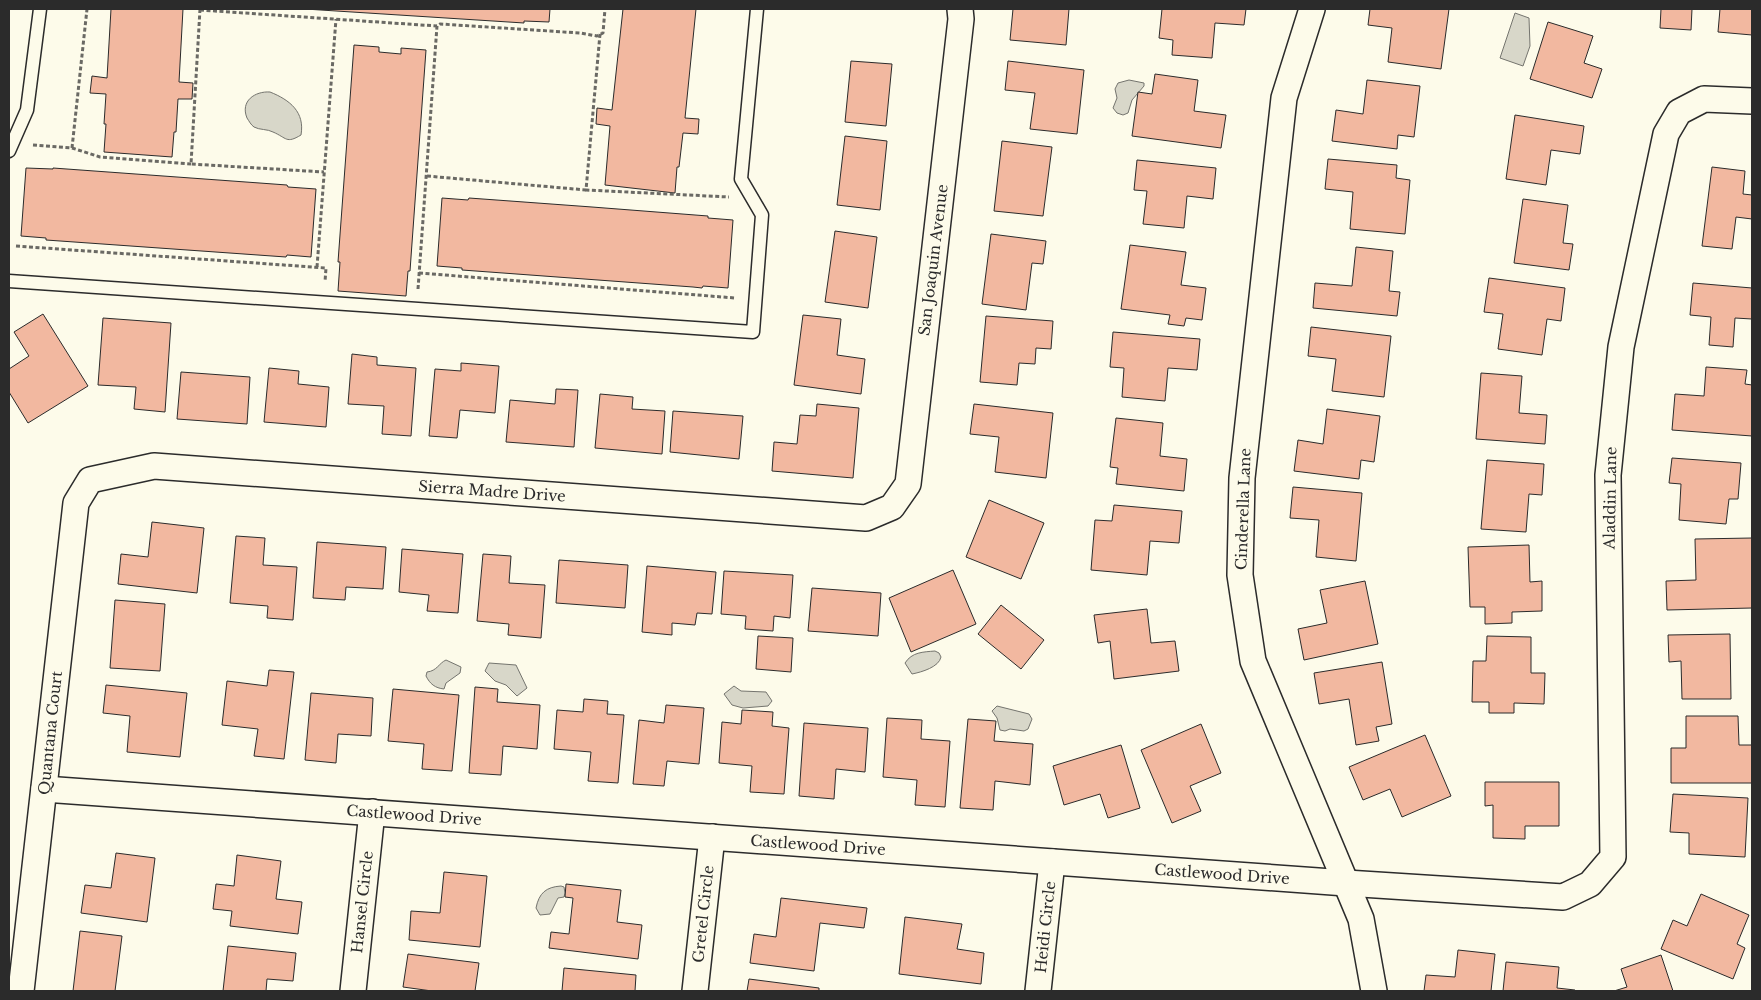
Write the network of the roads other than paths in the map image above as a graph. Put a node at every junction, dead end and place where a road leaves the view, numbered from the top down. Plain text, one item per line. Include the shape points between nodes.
1 (40, 9) edge
2 (756, 9) edge
3 (960, 9) edge
4 (1312, 9) edge
5 (1752, 101) edge
6 (10, 147) edge
7 (9, 281) edge
8 (90, 480) joint
9 (892, 507) joint
10 (44, 789) junction
11 (372, 812) junction
12 (712, 837) junction
13 (1052, 862) junction
14 (1346, 883) junction
15 (1590, 884) joint
16 (21, 991) edge
17 (353, 991) edge
18 (695, 991) edge
19 (1038, 991) edge
20 (1374, 991) edge

1 - 6 lane via 27,110
2 - 7 lane via 741,179 762,215 753,332
3 - 9 street, San Joaquin Avenue via 908,484
4 - 14 street, Cinderella Lane via 1284,98 1242,478 1240,575 1253,661
5 - 15 street, Aladdin Lane via 1704,99 1679,112 1666,134 1621,347 1608,475 1613,857
8 - 9 street, Sierra Madre Drive via 154,466 866,518
8 - 10 street, Quantana Court via 76,503
10 - 11 street, Castlewood Drive
10 - 16 street, Quantana Court
11 - 12 street, Castlewood Drive
11 - 17 street, Hansel Circle
12 - 13 street, Castlewood Drive
12 - 18 street, Gretel Circle
13 - 14 street, Castlewood Drive
13 - 19 street, Heidi Circle
14 - 15 street, Castlewood Drive via 1563,897
14 - 20 street, Cinderella Lane via 1361,919

